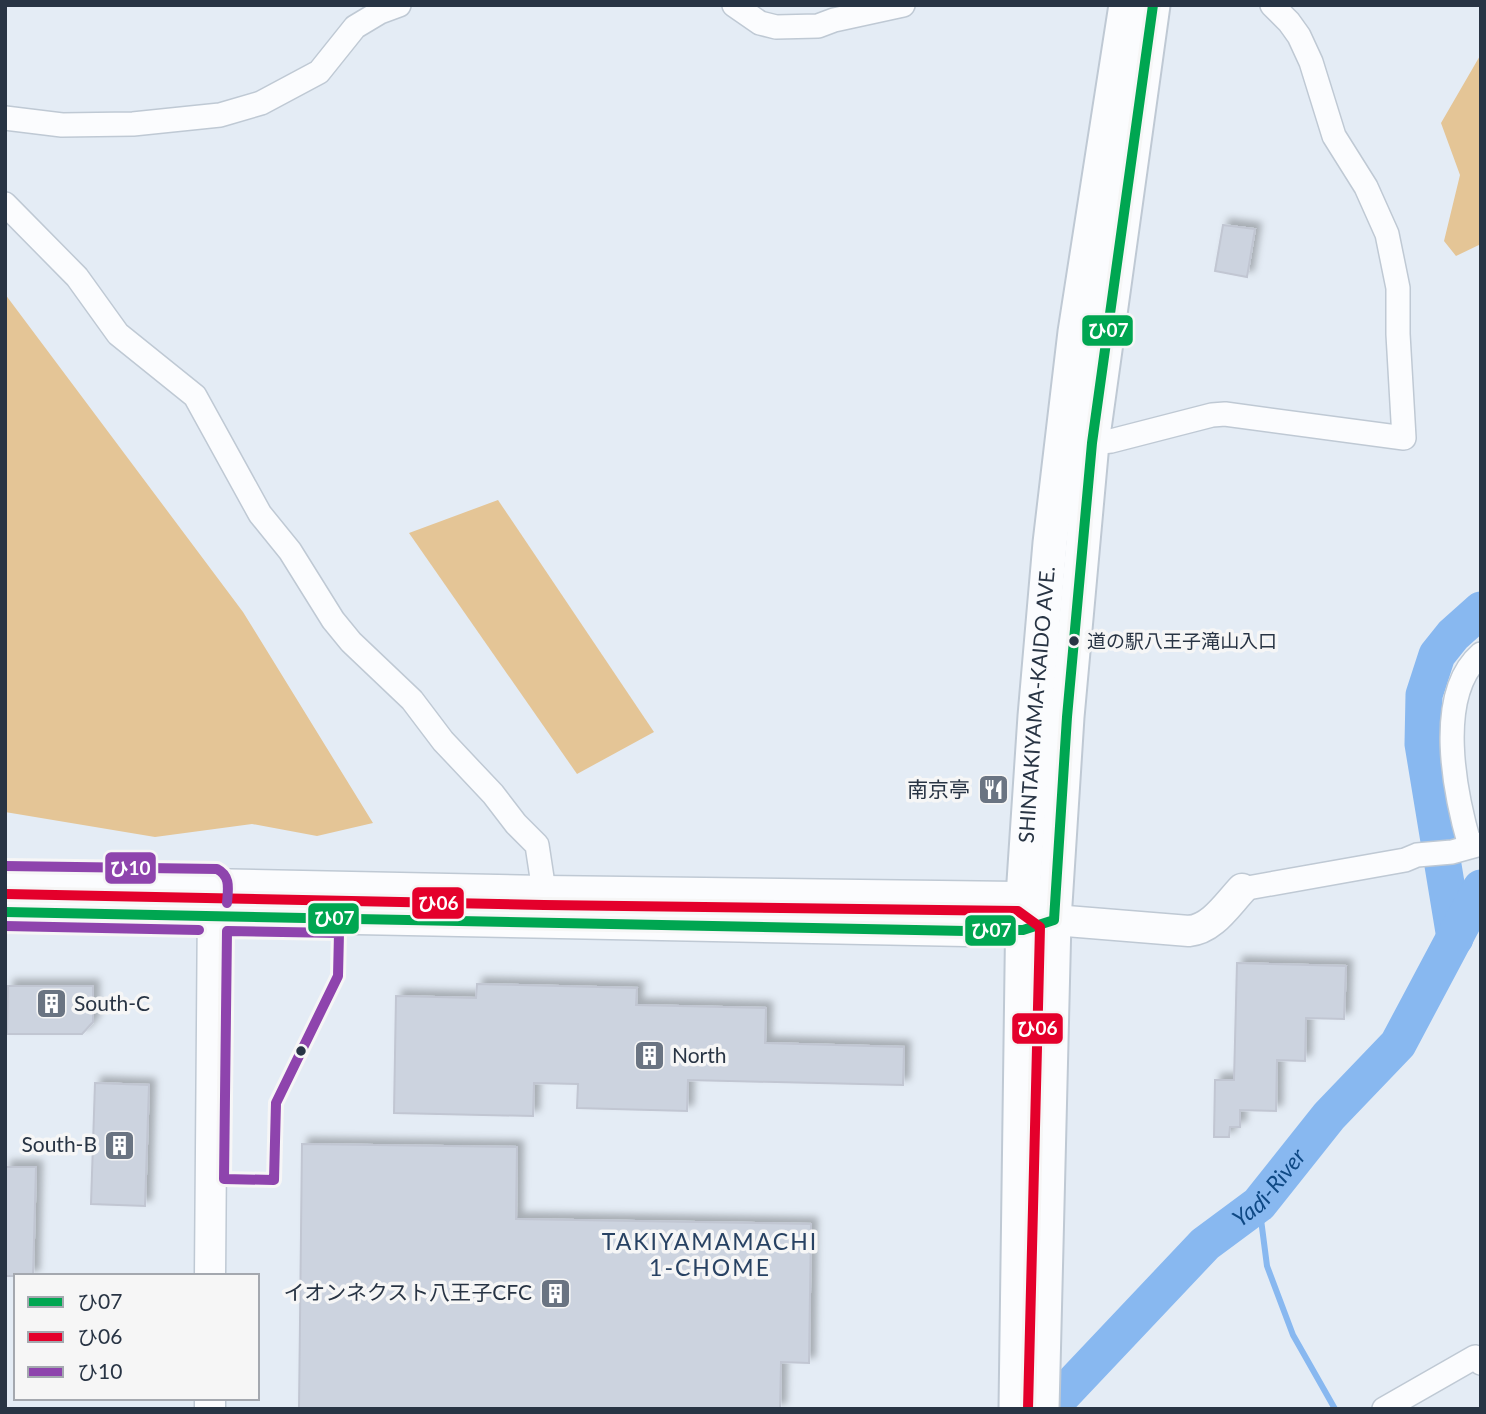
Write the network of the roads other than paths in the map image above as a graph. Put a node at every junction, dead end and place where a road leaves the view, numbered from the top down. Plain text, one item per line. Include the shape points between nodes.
1 (399, 5) edge
2 (734, 5) edge
3 (904, 5) edge
4 (1126, 5) edge
5 (1153, 5) edge
6 (1272, 5) edge
7 (5, 118) edge
8 (5, 204) edge
9 (1092, 443) junction
10 (1481, 654) edge
11 (1467, 848) edge
12 (5, 880) edge
13 (214, 883) junction
14 (1242, 889) joint
15 (544, 891) junction
16 (1023, 897) junction
17 (5, 912) edge
18 (213, 917) junction
19 (543, 925) junction
20 (1038, 925) junction
21 (210, 1274) edge
22 (1481, 1363) edge
23 (1042, 1394) edge
24 (1016, 1409) edge
25 (1384, 1409) edge

1 - 7 street via 355,27 319,72 261,103 220,115 62,125
2 - 3 street via 760,23 776,27 818,26
4 - 16 main road, SHINTAKIYAMA-KAIDO AVE. via 1062,442 1035,716
5 - 9 main road, SHINTAKIYAMA-KAIDO AVE.
6 - 9 street via 1299,36 1334,136 1366,187 1387,234 1398,288 1404,438 1225,414
8 - 15 street via 77,277 118,334 195,396 260,514 290,551 333,620 412,701 537,845
9 - 20 main road, SHINTAKIYAMA-KAIDO AVE. via 1069,691
10 - 11 street via 1472,661 1458,688 1452,727 1458,806
11 - 14 street
12 - 13 street
13 - 15 street
13 - 18 street
14 - 20 street via 1199,930
15 - 16 street
15 - 19 street
16 - 20 main road, SHINTAKIYAMA-KAIDO AVE.
17 - 18 street
18 - 19 street
18 - 21 street
19 - 20 street via 953,931
20 - 23 main road, SHINTAKIYAMA-KAIDO AVE.
20 - 24 main road, SHINTAKIYAMA-KAIDO AVE.
22 - 25 street via 1475,1357

